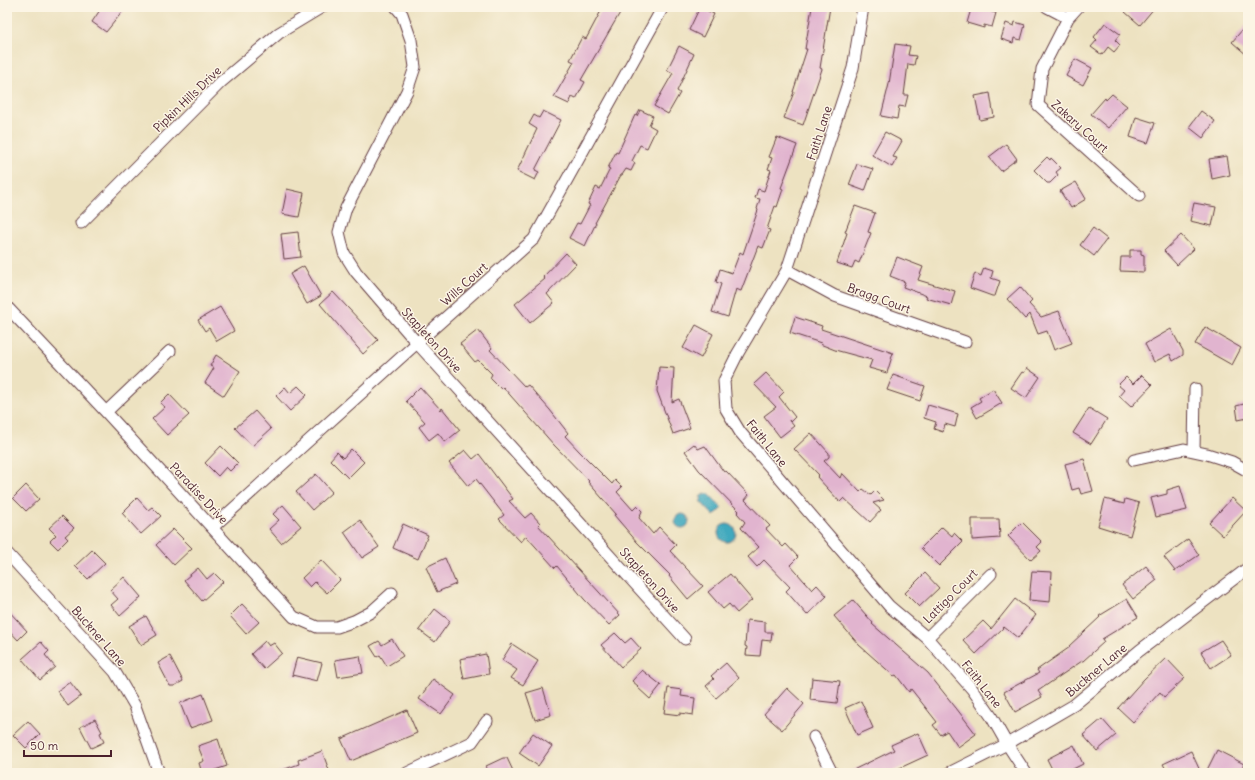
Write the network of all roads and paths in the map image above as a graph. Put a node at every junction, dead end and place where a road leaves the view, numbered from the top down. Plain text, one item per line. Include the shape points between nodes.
1 (322, 7) edge
2 (396, 7) edge
3 (663, 7) edge
4 (863, 7) edge
5 (1047, 7) edge
6 (1078, 7) edge
7 (1068, 18) junction
8 (1139, 196) dead end
9 (81, 223) dead end
10 (787, 270) junction
11 (7, 307) edge
12 (964, 342) dead end
13 (417, 343) junction
14 (170, 351) dead end
15 (1195, 389) dead end
16 (106, 412) junction
17 (1194, 451) junction
18 (1134, 460) dead end
19 (1248, 471) edge
20 (213, 527) junction
21 (7, 553) edge
22 (1248, 568) edge
23 (991, 574) dead end
24 (392, 593) dead end
25 (927, 638) junction
26 (685, 639) dead end
27 (487, 722) dead end
28 (814, 737) dead end
29 (1007, 744) junction
30 (160, 773) edge
31 (407, 773) edge
32 (832, 773) edge
33 (949, 773) edge
34 (1026, 773) edge

1 - 9 street, Pipkin Hills Drive via 279,33 221,82
2 - 13 street, Stapleton Drive via 402,14 411,40 415,67 407,91 346,208 339,232 344,253 356,272
3 - 13 street, Wills Court via 534,239
4 - 10 street, Faith Lane via 853,68
5 - 7 street
6 - 7 street
7 - 8 street, Zakary Court via 1042,70 1038,105
10 - 12 street, Bragg Court via 835,296
10 - 25 street, Faith Lane via 724,381 726,408 740,432 889,606
11 - 16 street, Paradise Drive
13 - 20 street, Wills Court
13 - 26 street, Stapleton Drive
14 - 16 street
15 - 17 street
16 - 20 street, Paradise Drive
17 - 18 street via 1184,449
17 - 19 street via 1232,462
20 - 24 street, Paradise Drive via 294,617 317,627 337,627 354,621 372,612
21 - 30 street, Buckner Lane via 115,672 135,706
22 - 29 street, Buckner Lane via 1139,651 1074,705
23 - 25 street, Lattigo Court
25 - 29 street, Faith Lane via 972,689
27 - 31 street via 472,742
28 - 32 street
29 - 33 street, Buckner Lane
29 - 34 street, Faith Lane

